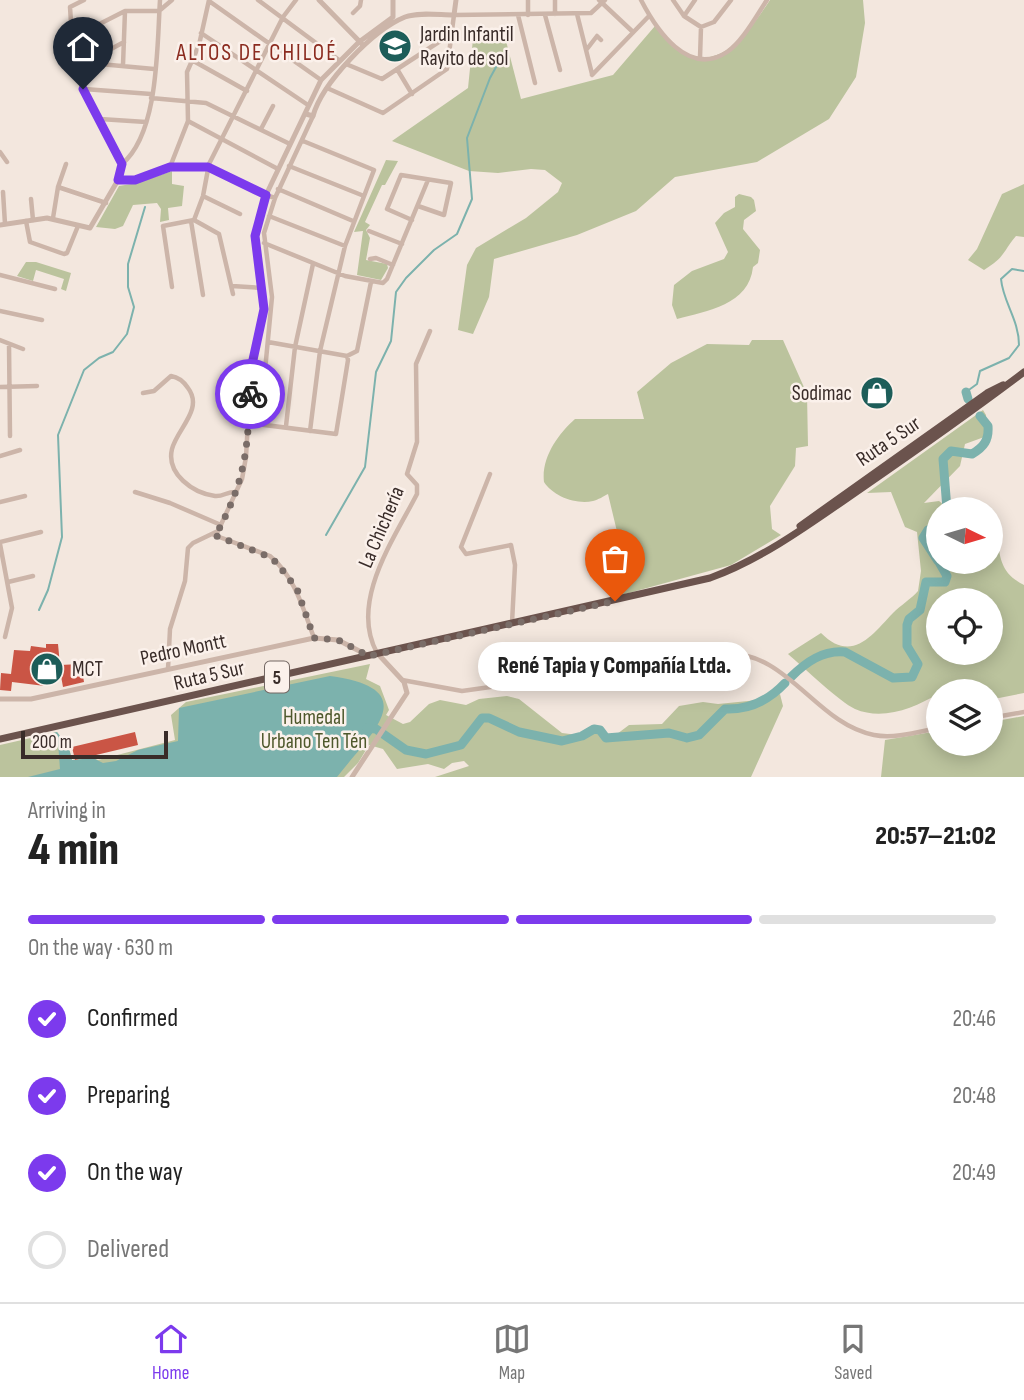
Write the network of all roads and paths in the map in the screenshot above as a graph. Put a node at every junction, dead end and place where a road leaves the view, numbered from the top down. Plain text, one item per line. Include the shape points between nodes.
1 (84, 0) edge
2 (160, 0) edge
3 (172, 0) edge
4 (259, 0) edge
5 (296, 0) edge
6 (319, 0) edge
7 (361, 0) edge
8 (393, 0) edge
9 (456, 0) edge
10 (528, 0) edge
11 (555, 0) edge
12 (641, 0) edge
13 (673, 0) edge
14 (695, 0) edge
15 (731, 0) edge
16 (767, 0) edge
17 (209, 1) edge
18 (602, 1) edge
19 (125, 11) junction
20 (159, 11) junction
21 (353, 13) dead end
22 (577, 14) junction
23 (454, 15) junction
24 (518, 15) junction
25 (528, 15) junction
26 (545, 15) junction
27 (555, 15) junction
28 (649, 16) junction
29 (684, 16) junction
30 (283, 17) junction
31 (701, 27) junction
32 (633, 32) junction
33 (201, 33) junction
34 (452, 33) junction
35 (70, 39) junction
36 (601, 40) dead end
37 (124, 42) junction
38 (270, 43) junction
39 (362, 44) junction
40 (586, 50) junction
41 (181, 54) dead end
42 (700, 58) junction
43 (339, 60) junction
44 (192, 62) junction
45 (89, 63) junction
46 (346, 64) junction
47 (122, 65) junction
48 (74, 69) junction
49 (155, 69) junction
50 (258, 69) junction
51 (397, 69) junction
52 (560, 70) dead end
53 (321, 80) junction
54 (535, 83) dead end
55 (326, 88) junction
56 (83, 89) junction
57 (247, 91) junction
58 (412, 94) junction
59 (151, 96) junction
60 (188, 100) junction
61 (308, 104) junction
62 (273, 106) dead end
63 (306, 114) junction
64 (234, 115) junction
65 (313, 116) junction
66 (99, 119) junction
67 (188, 121) junction
68 (146, 122) junction
69 (261, 129) junction
70 (221, 139) junction
71 (303, 141) junction
72 (290, 144) junction
73 (0, 152) edge
74 (8, 162) dead end
75 (66, 164) dead end
76 (122, 164) junction
77 (289, 166) junction
78 (170, 167) junction
79 (208, 167) junction
80 (278, 169) junction
81 (118, 180) junction
82 (428, 180) junction
83 (58, 187) junction
84 (278, 189) junction
85 (3, 192) dead end
86 (266, 195) junction
87 (203, 196) junction
88 (364, 196) junction
89 (275, 198) junction
90 (31, 200) dead end
91 (106, 203) junction
92 (418, 206) junction
93 (240, 214) dead end
94 (269, 216) junction
95 (53, 218) junction
96 (412, 220) junction
97 (29, 221) junction
98 (192, 221) junction
99 (353, 221) junction
100 (2, 225) edge
101 (78, 226) junction
102 (369, 231) dead end
103 (220, 236) junction
104 (229, 238) dead end
105 (264, 243) junction
106 (402, 244) junction
107 (345, 246) junction
108 (370, 259) dead end
109 (313, 264) junction
110 (393, 265) junction
111 (339, 274) junction
112 (0, 275) edge
113 (371, 282) junction
114 (232, 286) junction
115 (172, 287) dead end
116 (263, 288) junction
117 (55, 289) dead end
118 (233, 294) dead end
119 (203, 295) dead end
120 (0, 311) edge
121 (42, 320) dead end
122 (430, 331) dead end
123 (0, 340) edge
124 (268, 342) junction
125 (9, 344) junction
126 (295, 347) junction
127 (23, 349) dead end
128 (320, 351) junction
129 (347, 356) junction
130 (1024, 372) edge
131 (1016, 379) junction
132 (9, 386) junction
133 (37, 386) dead end
134 (0, 387) edge
135 (143, 393) dead end
136 (249, 423) junction
137 (260, 423) junction
138 (286, 426) junction
139 (310, 430) junction
140 (10, 436) dead end
141 (20, 450) dead end
142 (0, 456) edge
143 (894, 458) junction
144 (905, 458) junction
145 (490, 474) dead end
146 (135, 492) dead end
147 (236, 492) junction
148 (25, 496) dead end
149 (0, 502) edge
150 (221, 524) junction
151 (41, 532) dead end
152 (214, 535) junction
153 (786, 538) junction
154 (0, 543) edge
155 (33, 576) dead end
156 (8, 582) junction
157 (512, 624) junction
158 (5, 638) dead end
159 (314, 638) junction
160 (378, 654) junction
161 (369, 656) junction
162 (168, 669) junction
163 (402, 680) junction
164 (0, 699) edge
165 (1024, 712) edge
166 (1003, 716) edge
167 (926, 730) edge
168 (0, 739) edge
169 (358, 770) junction
170 (352, 777) edge
171 (362, 777) edge

1 - 35 street via 70,7
2 - 20 street
3 - 20 street
4 - 30 street
5 - 30 street
6 - 39 street
7 - 21 street
8 - 39 street via 393,17
9 - 23 street
10 - 25 street
11 - 27 street
12 - 28 street
13 - 29 street
14 - 29 street
15 - 31 street via 714,22
16 - 42 street via 729,51
17 - 33 street
17 - 38 street
18 - 22 street via 591,13
18 - 32 street
19 - 20 street
19 - 35 street
19 - 37 street
20 - 49 street
22 - 27 street
22 - 40 street
23 - 24 street
23 - 34 street
23 - 39 street via 398,21
24 - 25 street
24 - 54 street
25 - 26 street
26 - 27 street
26 - 52 street
28 - 32 street
28 - 42 street via 676,48
29 - 31 street
30 - 38 street
30 - 43 street
31 - 42 street
32 - 40 street via 592,75
33 - 44 street
33 - 50 street
34 - 51 street
34 - 58 street via 447,69
35 - 48 street
36 - 40 street via 597,36
37 - 45 street
37 - 47 street
38 - 50 street
38 - 53 street
39 - 43 street
39 - 46 street
41 - 44 street
43 - 53 street
44 - 57 street
44 - 60 street via 187,72
45 - 47 street
45 - 48 street
46 - 51 street via 383,79
46 - 55 street
47 - 49 street
48 - 56 street
49 - 59 street
50 - 57 street
50 - 61 street
51 - 58 street
53 - 61 street
55 - 58 street via 383,113
55 - 65 street
56 - 59 street
56 - 66 street
57 - 64 street
59 - 60 street
59 - 68 street
60 - 64 street
60 - 67 street
61 - 63 street
62 - 69 street
63 - 65 street
63 - 72 street
64 - 69 street
64 - 70 street
65 - 71 street
66 - 68 street
66 - 76 street
67 - 70 street
67 - 78 street
68 - 76 street via 137,149
69 - 72 street
70 - 79 street
70 - 80 street
71 - 77 street
71 - 88 street via 374,170
72 - 80 street
73 - 74 street
75 - 83 street
76 - 81 street
77 - 84 street
77 - 88 street
78 - 79 street
78 - 81 street via 135,180
79 - 86 street
79 - 87 street
80 - 86 street
81 - 91 street
82 - 92 street
82 - 92 street via 451,183 444,215
82 - 96 street via 404,174 398,178 387,209
83 - 91 street
83 - 95 street
84 - 89 street
84 - 99 street
85 - 100 street
86 - 89 street
86 - 116 street via 255,236
87 - 93 street
87 - 98 street
88 - 99 street
89 - 94 street
90 - 97 street
91 - 101 street via 92,229
92 - 96 street
94 - 105 street
94 - 107 street
95 - 97 street
95 - 101 street
96 - 106 street
97 - 100 street
97 - 101 street via 30,242 64,254
98 - 103 street
98 - 115 street via 163,229
98 - 119 street
99 - 107 street
102 - 106 street
103 - 104 street
103 - 114 street
105 - 109 street
105 - 124 street via 272,297
106 - 110 street
107 - 111 street
108 - 110 street
109 - 111 street
109 - 126 street
110 - 113 street via 385,281
111 - 113 street
111 - 128 street
112 - 117 street
113 - 129 street via 357,350
114 - 116 street
114 - 118 street
116 - 136 street via 264,309 251,369
120 - 121 street
122 - 160 street, La Chichería via 416,364 417,442 407,474 417,485 417,494 380,564 367,612 368,635
123 - 125 street
124 - 126 street
124 - 137 street
125 - 127 street
125 - 132 street
126 - 128 street
126 - 138 street
128 - 129 street
128 - 139 street
129 - 139 street via 338,431 333,435
130 - 131 highway, Ruta 5 Sur / 5
131 - 143 highway, Ruta 5 Sur / 5 via 987,393
131 - 144 highway, Ruta 5 Sur / 5
132 - 133 street
132 - 134 street
132 - 140 street
135 - 147 street via 171,376 186,386 192,395 191,412 172,447 176,474 213,496
136 - 137 street
136 - 147 street
137 - 138 street
138 - 139 street
141 - 142 street
143 - 144 highway
143 - 153 highway, Ruta 5 Sur / 5
144 - 153 highway, Ruta 5 Sur / 5
145 - 157 street via 461,547 467,554 511,545 515,565
146 - 150 street
147 - 150 street
148 - 149 street
150 - 152 street
151 - 154 street
152 - 159 street via 276,562 297,589
152 - 162 street via 188,548 185,581 170,629
153 - 157 highway, Ruta 5 Sur / 5 via 750,561 702,581
154 - 156 street
155 - 156 street
156 - 158 street via 12,608
157 - 160 highway, Ruta 5 Sur / 5
159 - 161 street, Pedro Montt via 338,640
159 - 162 street, Pedro Montt
160 - 161 highway, Ruta 5 Sur / 5
160 - 163 street
161 - 168 highway, Ruta 5 Sur / 5
162 - 164 street, Pedro Montt via 31,698
163 - 167 street via 462,691 736,654 768,664 825,710 866,733 890,736
163 - 169 street via 406,696
165 - 166 street
169 - 170 street
169 - 171 street

